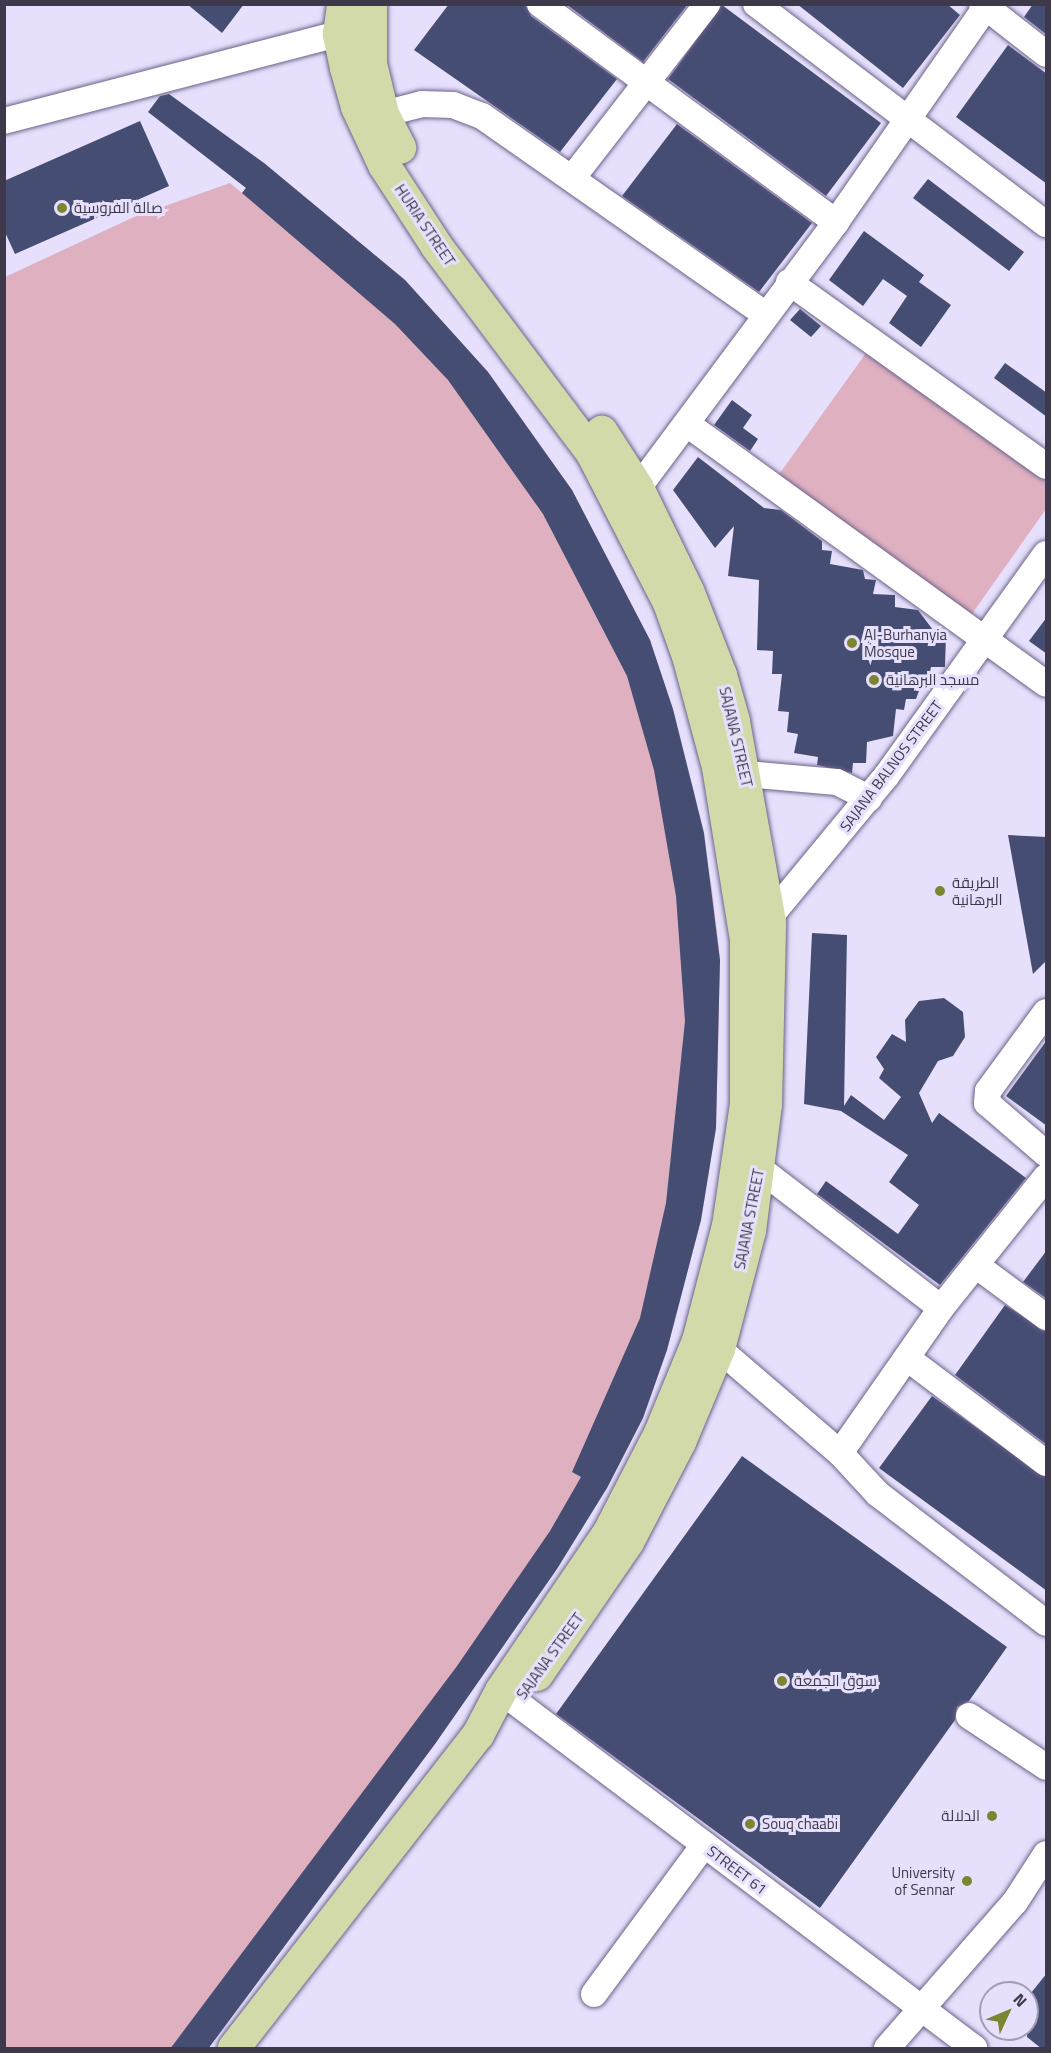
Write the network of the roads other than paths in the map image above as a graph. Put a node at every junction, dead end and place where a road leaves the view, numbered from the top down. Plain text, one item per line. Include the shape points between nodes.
1 (371, 4) edge
2 (540, 4) edge
3 (707, 4) edge
4 (756, 4) edge
5 (985, 6) edge
6 (341, 19) edge
7 (1047, 54) edge
8 (647, 86) junction
9 (383, 114) junction
10 (908, 120) junction
11 (4, 121) edge
12 (573, 177) junction
13 (836, 222) junction
14 (1047, 224) edge
15 (789, 282) junction
16 (766, 315) junction
17 (576, 410) junction
18 (687, 424) junction
19 (1047, 466) edge
20 (638, 488) junction
21 (1047, 554) edge
22 (984, 638) junction
23 (1047, 684) edge
24 (746, 774) junction
25 (869, 798) junction
26 (758, 931) junction
27 (1047, 1012) edge
28 (1047, 1154) edge
29 (760, 1169) junction
30 (1047, 1177) edge
31 (977, 1266) junction
32 (941, 1308) junction
33 (1047, 1317) edge
34 (719, 1349) junction
35 (907, 1358) junction
36 (840, 1453) junction
37 (1047, 1463) edge
38 (1047, 1623) edge
39 (509, 1697) junction
40 (969, 1716) dead end
41 (1047, 1767) edge
42 (704, 1845) junction
43 (1047, 1854) edge
44 (594, 1994) dead end
45 (918, 2008) junction
46 (234, 2049) edge
47 (887, 2049) edge
48 (974, 2049) edge

1 - 9 main road, HURIA STREET via 371,64
2 - 8 street
3 - 8 street
4 - 10 street
5 - 7 street
5 - 10 street
6 - 11 street
6 - 17 main road, HURIA STREET via 357,107 384,165 436,245
8 - 12 street
8 - 13 street
9 - 12 street via 422,104 453,105 482,116
9 - 17 main road, HURIA STREET via 428,200
10 - 13 street
10 - 14 street
12 - 16 street
13 - 15 street
15 - 16 street
15 - 19 street
16 - 18 street
17 - 20 main road, SAJANA STREET
17 - 26 main road, SAJANA STREET via 688,656
18 - 20 street
18 - 22 street
20 - 24 main road, SAJANA STREET via 705,630
21 - 22 street, SAJANA BALNOS STREET
22 - 23 street
22 - 25 street, SAJANA BALNOS STREET
24 - 25 street via 837,782
24 - 26 main road, SAJANA STREET
25 - 26 street, SAJANA BALNOS STREET
26 - 29 main road, SAJANA STREET via 770,1019
26 - 39 main road, SAJANA STREET via 746,1104 728,1226 698,1341 660,1432 609,1532
27 - 28 street via 988,1091 987,1103
29 - 32 street
29 - 34 main road, SAJANA STREET via 750,1231
30 - 31 street
31 - 32 street
31 - 33 street
32 - 35 street
34 - 36 street
34 - 39 main road, SAJANA STREET via 680,1442 628,1542
35 - 36 street
35 - 37 street
36 - 38 street via 878,1494
39 - 42 street, STREET 61
39 - 46 main road, SAJANA STREET
40 - 41 street
42 - 44 street
42 - 45 street, STREET 61
43 - 45 street via 1015,1902
45 - 47 street
45 - 48 street, STREET 61

